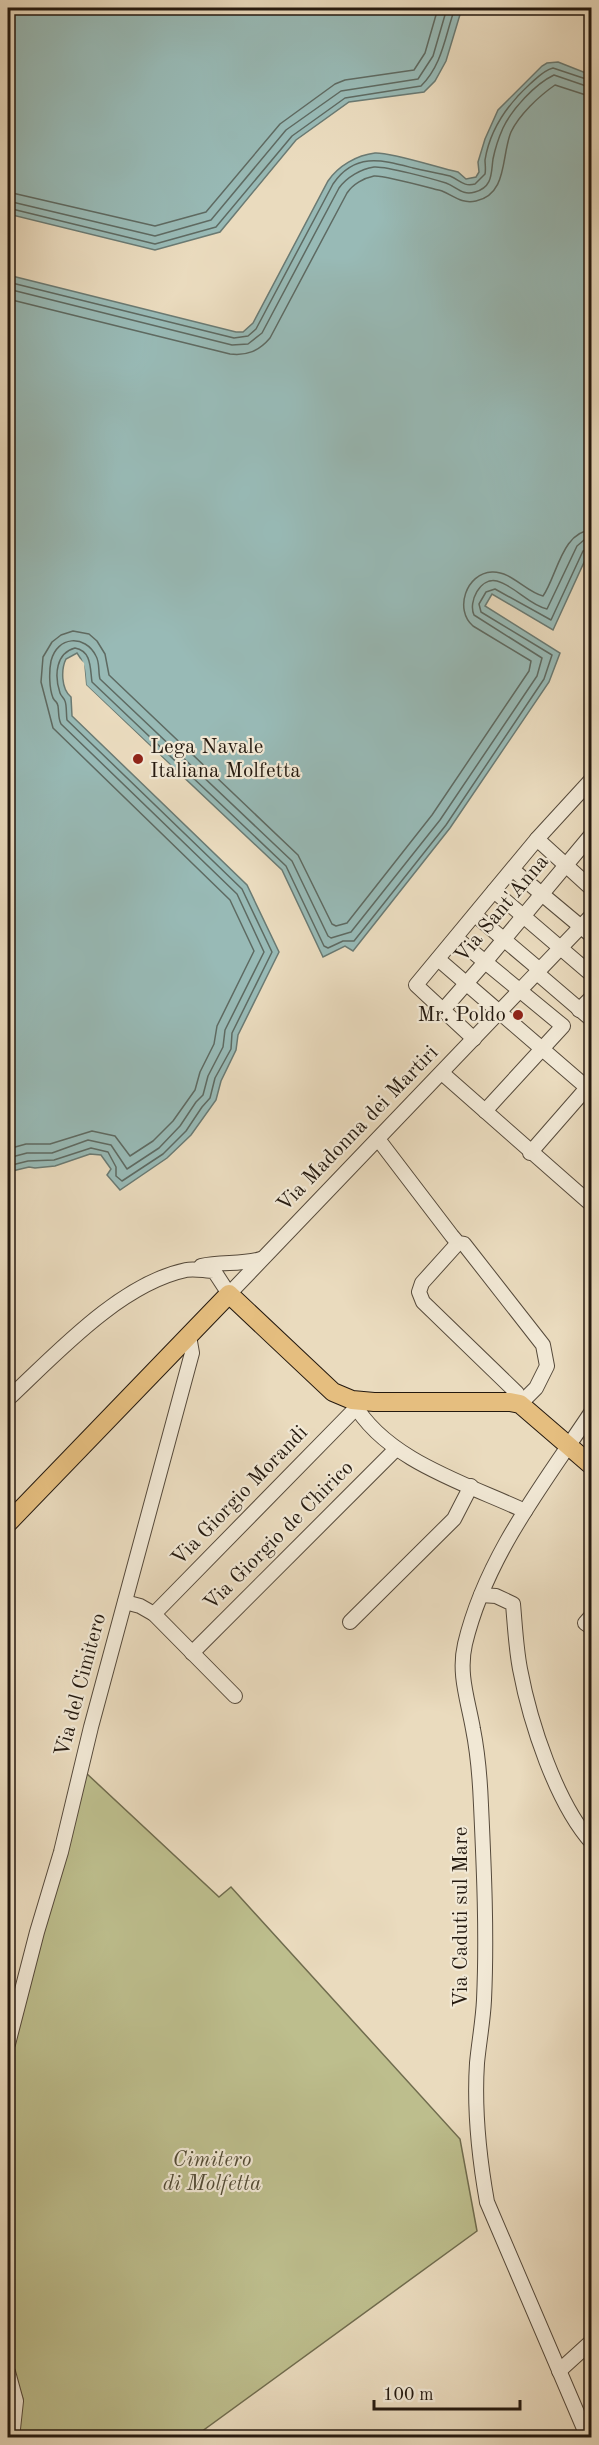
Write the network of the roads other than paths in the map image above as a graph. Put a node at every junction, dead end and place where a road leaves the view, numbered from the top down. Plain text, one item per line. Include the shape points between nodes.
1 (590, 783) edge
2 (537, 839) junction
3 (590, 840) edge
4 (566, 865) junction
5 (513, 870) junction
6 (591, 889) edge
7 (494, 891) junction
8 (542, 894) junction
9 (475, 915) junction
10 (591, 915) edge
11 (524, 916) junction
12 (580, 927) junction
13 (591, 936) edge
14 (456, 938) junction
15 (504, 940) junction
16 (560, 948) junction
17 (438, 959) junction
18 (485, 962) junction
19 (538, 971) junction
20 (591, 975) edge
21 (467, 984) junction
22 (520, 990) junction
23 (591, 997) edge
24 (443, 1010) junction
25 (579, 1010) junction
26 (500, 1012) junction
27 (591, 1020) edge
28 (474, 1038) junction
29 (542, 1049) junction
30 (442, 1072) junction
31 (590, 1087) edge
32 (485, 1111) junction
33 (378, 1139) junction
34 (530, 1153) junction
35 (591, 1205) edge
36 (458, 1243) junction
37 (262, 1258) junction
38 (213, 1263) junction
39 (187, 1270) junction
40 (235, 1288) junction
41 (189, 1336) junction
42 (8, 1399) edge
43 (354, 1404) junction
44 (520, 1404) junction
45 (591, 1411) edge
46 (568, 1446) junction
47 (396, 1449) junction
48 (591, 1466) edge
49 (471, 1486) junction
50 (525, 1511) junction
51 (8, 1523) edge
52 (481, 1595) junction
53 (125, 1602) junction
54 (154, 1614) junction
55 (591, 1615) edge
56 (350, 1622) dead end
57 (591, 1628) edge
58 (192, 1653) junction
59 (235, 1696) dead end
60 (591, 1843) edge
61 (8, 2044) edge
62 (591, 2341) edge
63 (559, 2371) junction
64 (8, 2372) edge
65 (12, 2438) edge
66 (588, 2438) edge

1 - 2 street
2 - 4 street
2 - 5 street
3 - 4 street, Via Sant'Anna
4 - 6 street
4 - 8 street, Via Sant'Anna
5 - 7 street
5 - 8 street
7 - 9 street
7 - 11 street
8 - 11 street, Via Sant'Anna
8 - 12 street
9 - 14 street
9 - 15 street
10 - 12 street, Via Madonna dei Martiri
11 - 15 street, Via Sant'Anna
11 - 16 street
12 - 13 street
12 - 16 street, Via Madonna dei Martiri
14 - 17 street
14 - 18 street
15 - 18 street, Via Sant'Anna
15 - 19 street
16 - 19 street, Via Madonna dei Martiri
16 - 20 street
17 - 21 street
17 - 24 street via 416,985
18 - 21 street, Via Sant'Anna
18 - 22 street
19 - 22 street, Via Madonna dei Martiri
19 - 25 street
21 - 24 street, Via Sant'Anna
21 - 26 street
22 - 26 street, Via Madonna dei Martiri
22 - 29 street via 563,1026
23 - 25 street
24 - 28 street
25 - 27 street
26 - 28 street, Via Madonna dei Martiri
26 - 29 street
28 - 30 street, Via Madonna dei Martiri
29 - 31 street
29 - 32 street
30 - 32 street
30 - 33 street, Via Madonna dei Martiri
31 - 34 street
32 - 34 street
33 - 36 street
33 - 37 street, Via Madonna dei Martiri
34 - 35 street
36 - 44 street via 464,1244 543,1345 547,1366 536,1388
36 - 44 street via 422,1283 419,1292 423,1302 517,1394
37 - 38 street via 246,1263
37 - 40 street, Via Madonna dei Martiri
38 - 39 street
38 - 40 street via 231,1269
39 - 40 street via 214,1271
39 - 42 street via 128,1293
40 - 41 main road
40 - 43 main road via 333,1392
41 - 51 main road
41 - 53 street, Via del Cimitero via 192,1353
43 - 44 main road
43 - 47 street via 376,1434
43 - 54 street, Via Giorgio Morandi
44 - 46 main road
45 - 46 street, Via Caduti sul Mare
46 - 48 main road
46 - 50 street, Via Caduti sul Mare
47 - 49 street
47 - 58 street, Via Giorgio de Chirico
49 - 50 street
49 - 56 street via 454,1519
50 - 52 street, Via Caduti sul Mare via 498,1554
52 - 60 street via 496,1596 513,1604 520,1669 537,1735 564,1802
52 - 63 street, Via Caduti sul Mare via 464,1646 462,1674 476,1746 481,1804 484,1981 477,2064 481,2170 487,2202
53 - 54 street
53 - 61 street, Via del Cimitero
54 - 58 street
55 - 57 street via 585,1623
58 - 59 street
62 - 63 street
63 - 66 street, Via Caduti sul Mare
64 - 65 street via 16,2401

